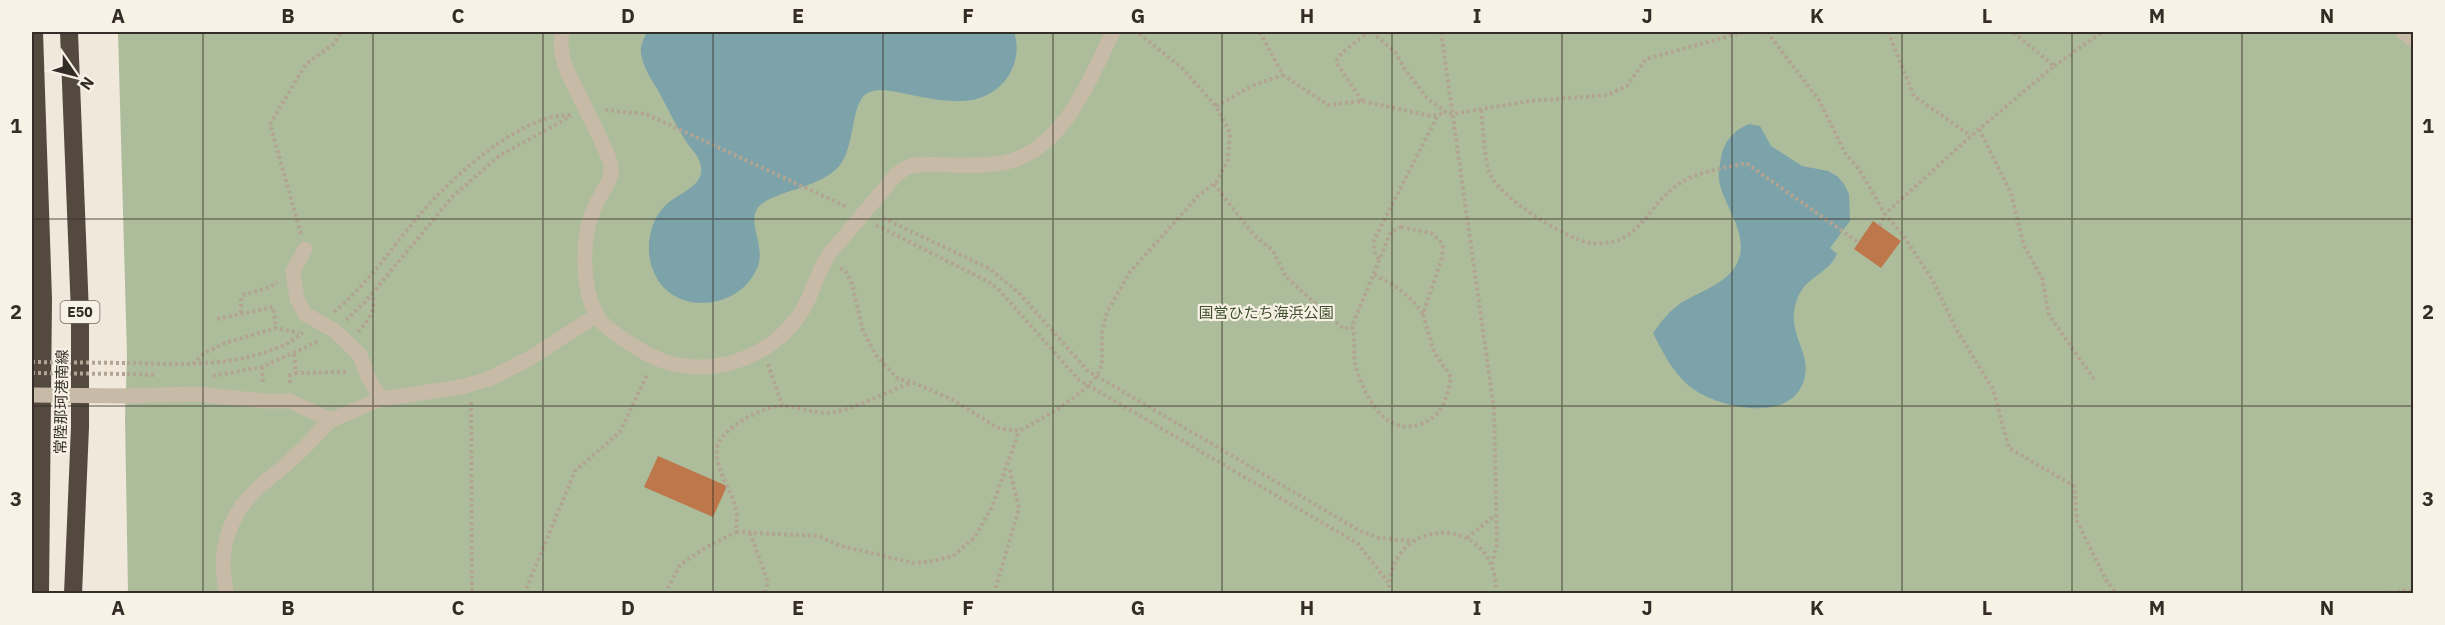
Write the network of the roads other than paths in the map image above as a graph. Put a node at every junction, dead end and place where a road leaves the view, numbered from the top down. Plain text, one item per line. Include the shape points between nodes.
1 (34, 32) edge
2 (69, 32) edge
3 (562, 32) edge
4 (1113, 32) edge
5 (2403, 32) edge
6 (2414, 41) edge
7 (305, 249) road end
8 (597, 315) junction
9 (32, 395) edge
10 (381, 399) junction
11 (331, 420) junction
12 (40, 594) edge
13 (73, 594) edge
14 (227, 594) edge

1 - 12 highway, 常陸那珂港南線 / E50 via 43,299
2 - 13 highway, 常陸那珂港南線 / E50 via 80,314
3 - 8 street, bridge via 562,59 611,164 611,174 591,214 584,248 587,281
4 - 8 street, bridge via 1073,107 1034,150 1002,163 915,165 896,175 826,258 794,323 751,357 699,368 676,365 655,358 616,334
5 - 6 street
7 - 10 street via 293,271 297,299 305,314 334,331 360,355
8 - 10 street via 489,379
9 - 11 street, bridge via 197,394 290,401
10 - 11 street
11 - 14 street via 291,461 255,490 234,519 223,545

